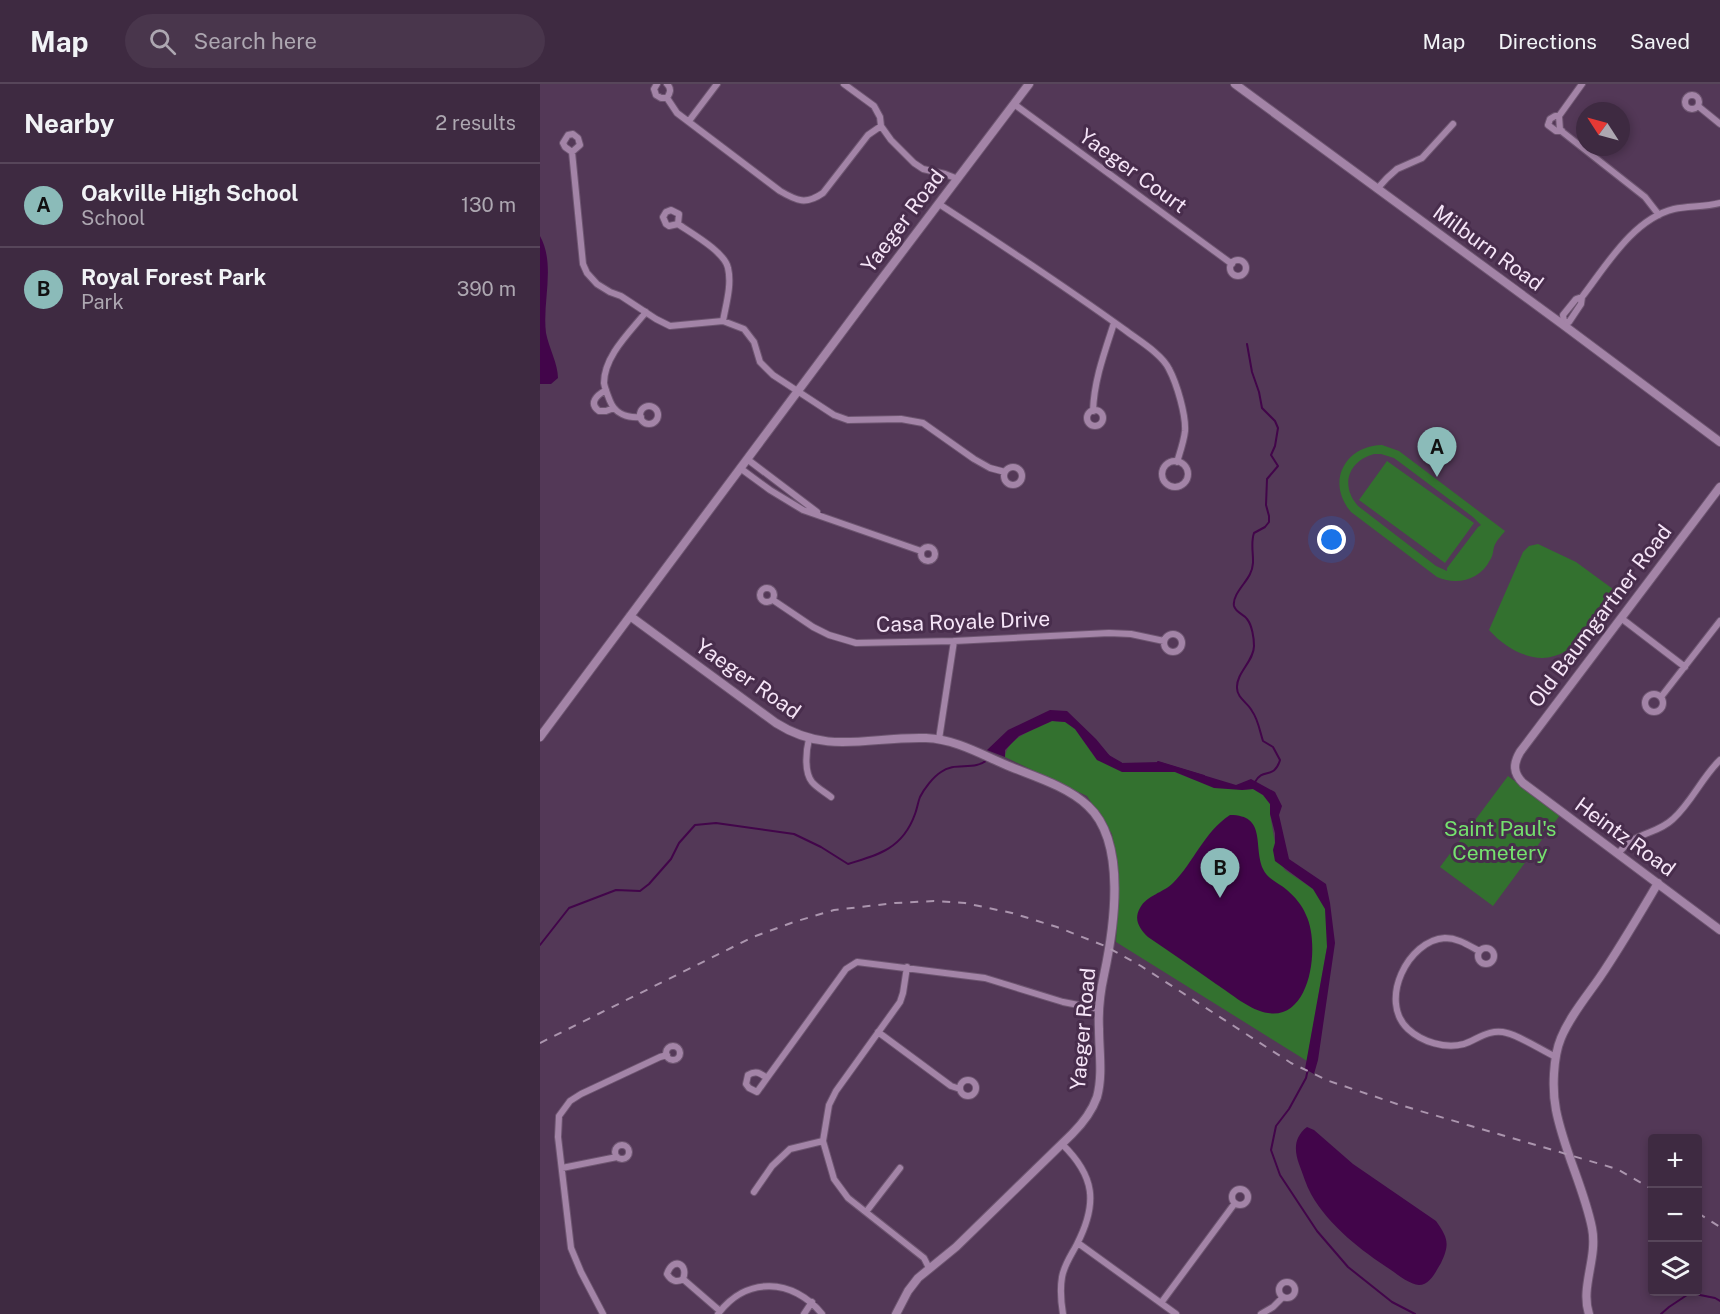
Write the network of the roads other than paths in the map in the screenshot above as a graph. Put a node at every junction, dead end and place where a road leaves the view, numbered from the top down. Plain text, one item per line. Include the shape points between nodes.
1 (657, 84) edge
2 (667, 84) edge
3 (717, 84) edge
4 (844, 84) edge
5 (1029, 84) edge
6 (1235, 84) edge
7 (1582, 84) edge
8 (667, 98) junction
9 (1014, 104) junction
10 (1698, 106) dead end
11 (1559, 116) junction
12 (689, 121) junction
13 (1453, 124) dead end
14 (1720, 124) edge
15 (881, 126) junction
16 (1562, 131) junction
17 (572, 152) dead end
18 (958, 179) junction
19 (1377, 189) junction
20 (1720, 203) edge
21 (939, 204) junction
22 (1659, 214) junction
23 (678, 224) dead end
24 (1232, 264) dead end
25 (646, 312) junction
26 (723, 321) junction
27 (1114, 323) junction
28 (1563, 323) junction
29 (606, 390) junction
30 (798, 391) junction
31 (614, 408) junction
32 (1093, 411) dead end
33 (641, 417) dead end
34 (1720, 442) edge
35 (747, 459) junction
36 (1177, 462) junction
37 (740, 468) junction
38 (1005, 472) dead end
39 (1720, 487) edge
40 (822, 516) junction
41 (921, 551) dead end
42 (773, 600) dead end
43 (630, 616) junction
44 (1621, 618) junction
45 (1720, 621) edge
46 (1164, 640) dead end
47 (954, 641) junction
48 (1685, 667) junction
49 (1661, 697) dead end
50 (540, 737) edge
51 (809, 739) junction
52 (939, 739) junction
53 (1720, 760) edge
54 (1515, 769) joint
55 (831, 797) dead end
56 (1618, 854) junction
57 (1658, 883) junction
58 (1720, 930) edge
59 (1479, 951) dead end
60 (907, 967) junction
61 (1099, 1009) junction
62 (878, 1032) junction
63 (667, 1055) dead end
64 (1556, 1057) junction
65 (767, 1078) dead end
66 (960, 1089) dead end
67 (823, 1141) junction
68 (1062, 1144) junction
69 (617, 1157) dead end
70 (562, 1168) junction
71 (900, 1168) dead end
72 (754, 1192) dead end
73 (1235, 1203) dead end
74 (866, 1212) junction
75 (1078, 1243) junction
76 (929, 1268) junction
77 (683, 1279) dead end
78 (1283, 1297) dead end
79 (812, 1302) junction
80 (1161, 1303) junction
81 (719, 1313) edge
82 (603, 1314) edge
83 (804, 1314) edge
84 (822, 1314) edge
85 (896, 1314) edge
86 (1063, 1314) edge
87 (1176, 1314) edge
88 (1261, 1314) edge
89 (1589, 1314) edge

1 - 8 street via 656,95
2 - 8 street
3 - 12 street
4 - 15 street via 874,106
5 - 9 street, Yaeger Road
6 - 19 street, Milburn Road
7 - 11 street
8 - 12 street via 677,113
9 - 18 street, Yaeger Road
9 - 24 street, Yaeger Court
10 - 14 street
11 - 16 street
11 - 16 street via 1550,119 1548,125
12 - 15 street via 780,190 805,201 823,193 868,135
13 - 19 street via 1422,158 1397,169
15 - 18 street via 891,141 922,169
16 - 22 street via 1645,197
17 - 25 street via 587,273 597,284
18 - 21 street, Yaeger Road
19 - 28 street, Milburn Road
20 - 22 street
21 - 27 street
21 - 30 street, Yaeger Road
22 - 28 street via 1635,231 1582,297 1569,322
23 - 26 street via 719,253 728,266 729,290
25 - 26 street via 670,326
25 - 29 street via 613,355 606,371
26 - 30 street via 744,329 754,342 760,362
27 - 32 street via 1098,377
27 - 36 street via 1169,367 1184,416 1185,430
28 - 34 street, Milburn Road
29 - 31 street
29 - 31 street via 595,398 594,408
30 - 35 street, Yaeger Road
30 - 38 street via 848,420 901,419 923,423 974,459
31 - 33 street via 621,414
35 - 37 street, Yaeger Road
35 - 40 street
36 - 36 street via 1166,464 1162,472 1168,486 1184,483 1185,467
37 - 40 street via 803,510
37 - 43 street, Yaeger Road
39 - 44 street, Old Baumgartner Road
40 - 41 street
42 - 47 street, Casa Royale Drive via 813,627 856,643
43 - 50 street
43 - 51 street, Yaeger Road via 776,723
44 - 48 street
44 - 54 street, Old Baumgartner Road via 1520,752
45 - 48 street
46 - 47 street, Casa Royale Drive via 1109,633
47 - 52 street
48 - 49 street
51 - 52 street, Yaeger Road via 845,743
51 - 55 street via 809,776
52 - 61 street, Yaeger Road via 1075,796 1094,812 1102,825 1113,867 1110,939
53 - 56 street via 1682,811 1671,821 1636,837
54 - 56 street, Heintz Road via 1523,783
56 - 57 street, Heintz Road
57 - 58 street, Heintz Road
57 - 64 street via 1564,1031
59 - 64 street via 1459,940 1444,938 1429,941 1418,950 1396,988 1397,1014 1402,1022 1434,1043 1455,1046 1484,1034 1507,1033
60 - 61 street via 985,978
60 - 62 street via 902,998
60 - 65 street via 857,962 846,969
61 - 68 street, Yaeger Road via 1100,1077 1096,1099 1088,1116
62 - 66 street
62 - 67 street via 836,1091 829,1105
63 - 70 street via 570,1101 559,1116
64 - 89 street via 1556,1109 1594,1235 1587,1295
67 - 72 street via 790,1149 780,1156
67 - 74 street via 834,1179 848,1198
68 - 75 street via 1082,1166 1092,1195
68 - 76 street, Yaeger Road via 956,1247
69 - 70 street
70 - 82 street via 572,1248
71 - 74 street
73 - 80 street
74 - 76 street via 924,1258
75 - 80 street
75 - 86 street via 1062,1277
76 - 85 street, Yaeger Road via 913,1284
77 - 81 street
78 - 88 street
79 - 81 street via 794,1291 759,1286 737,1296
79 - 83 street
79 - 84 street
80 - 87 street

